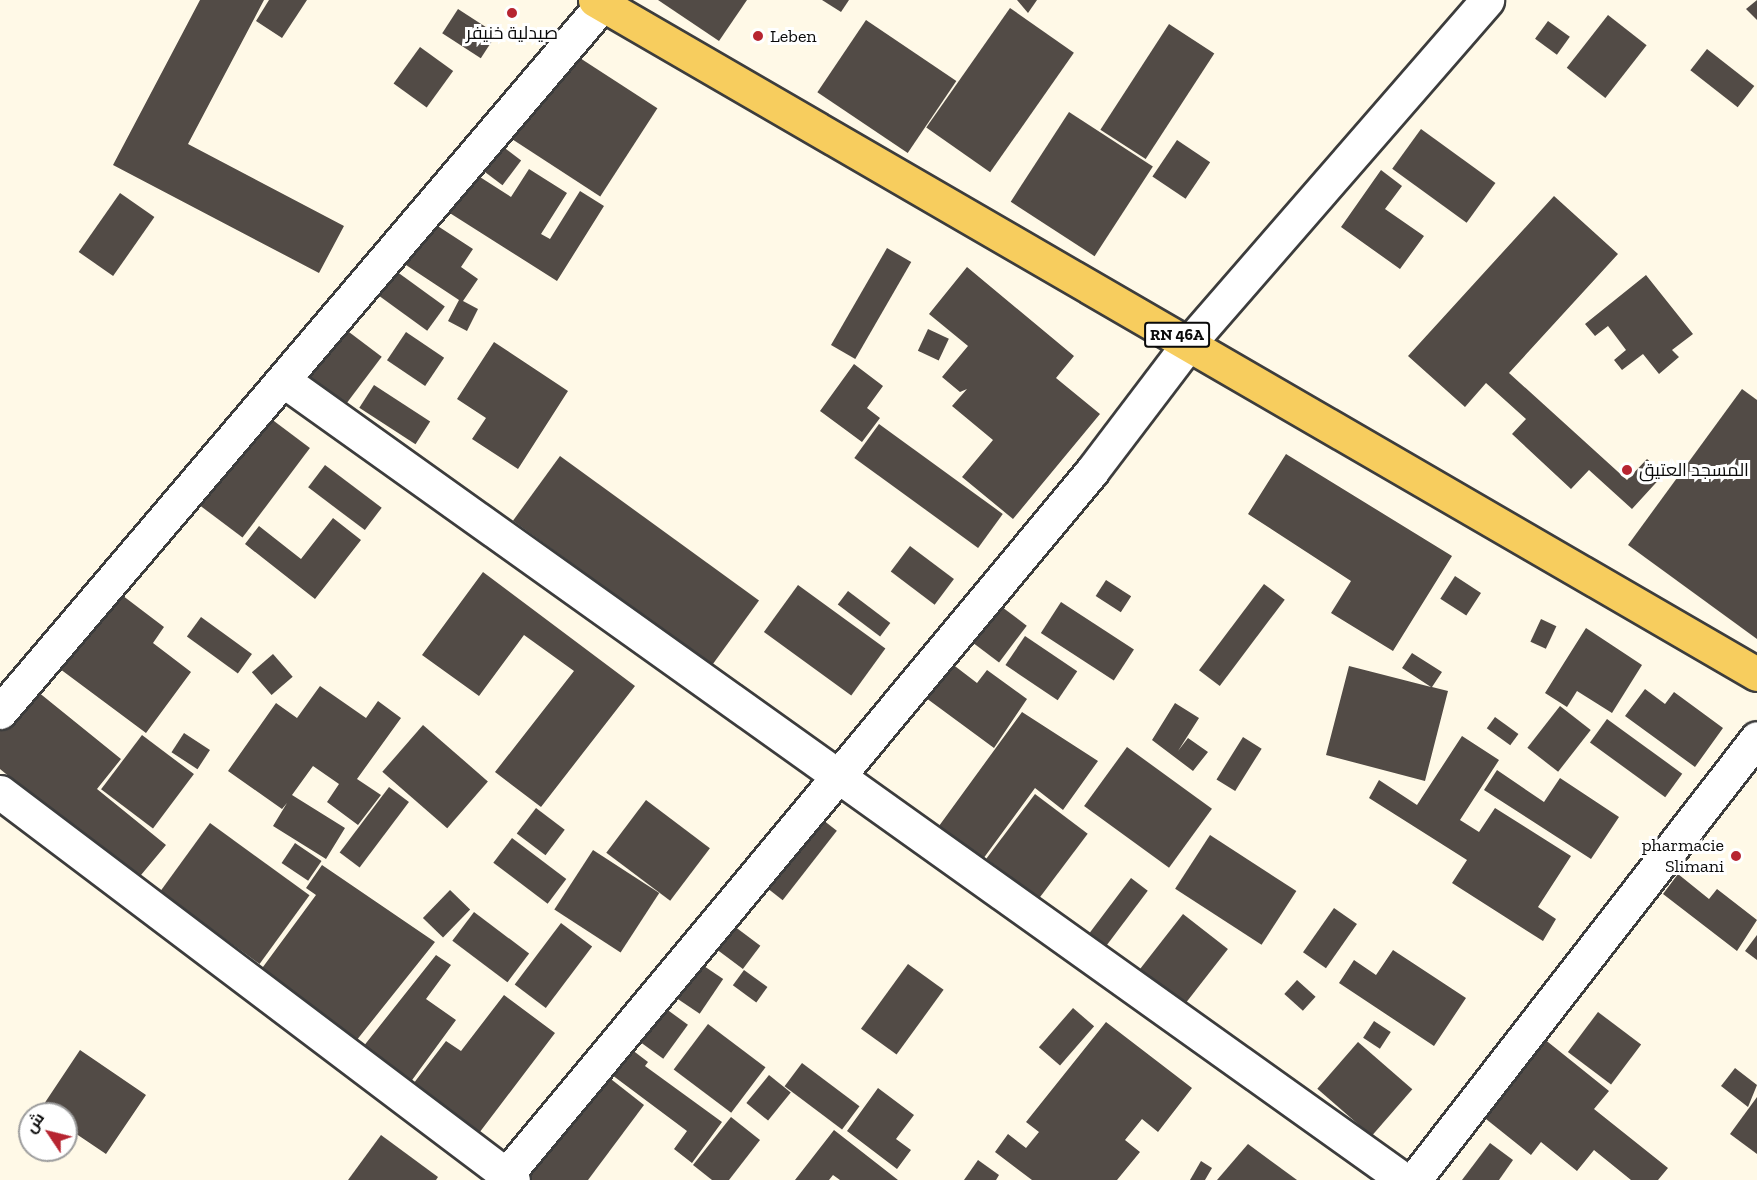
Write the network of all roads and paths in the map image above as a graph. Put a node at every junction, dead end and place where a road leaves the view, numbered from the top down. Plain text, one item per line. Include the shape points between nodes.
1 (1487, 0) edge
2 (601, 1) edge
3 (1190, 342) junction
4 (283, 380) junction
5 (1757, 674) edge
6 (0, 712) edge
7 (1757, 738) edge
8 (837, 776) junction
9 (0, 792) edge
10 (507, 1178) edge
11 (1404, 1180) edge
12 (1414, 1180) edge

1 - 3 street
2 - 3 main road, RN 46A
2 - 4 street
3 - 5 main road, RN 46A
3 - 8 street via 1092,471
4 - 6 street
4 - 8 street
7 - 12 street
8 - 10 street
8 - 11 street
9 - 10 street

